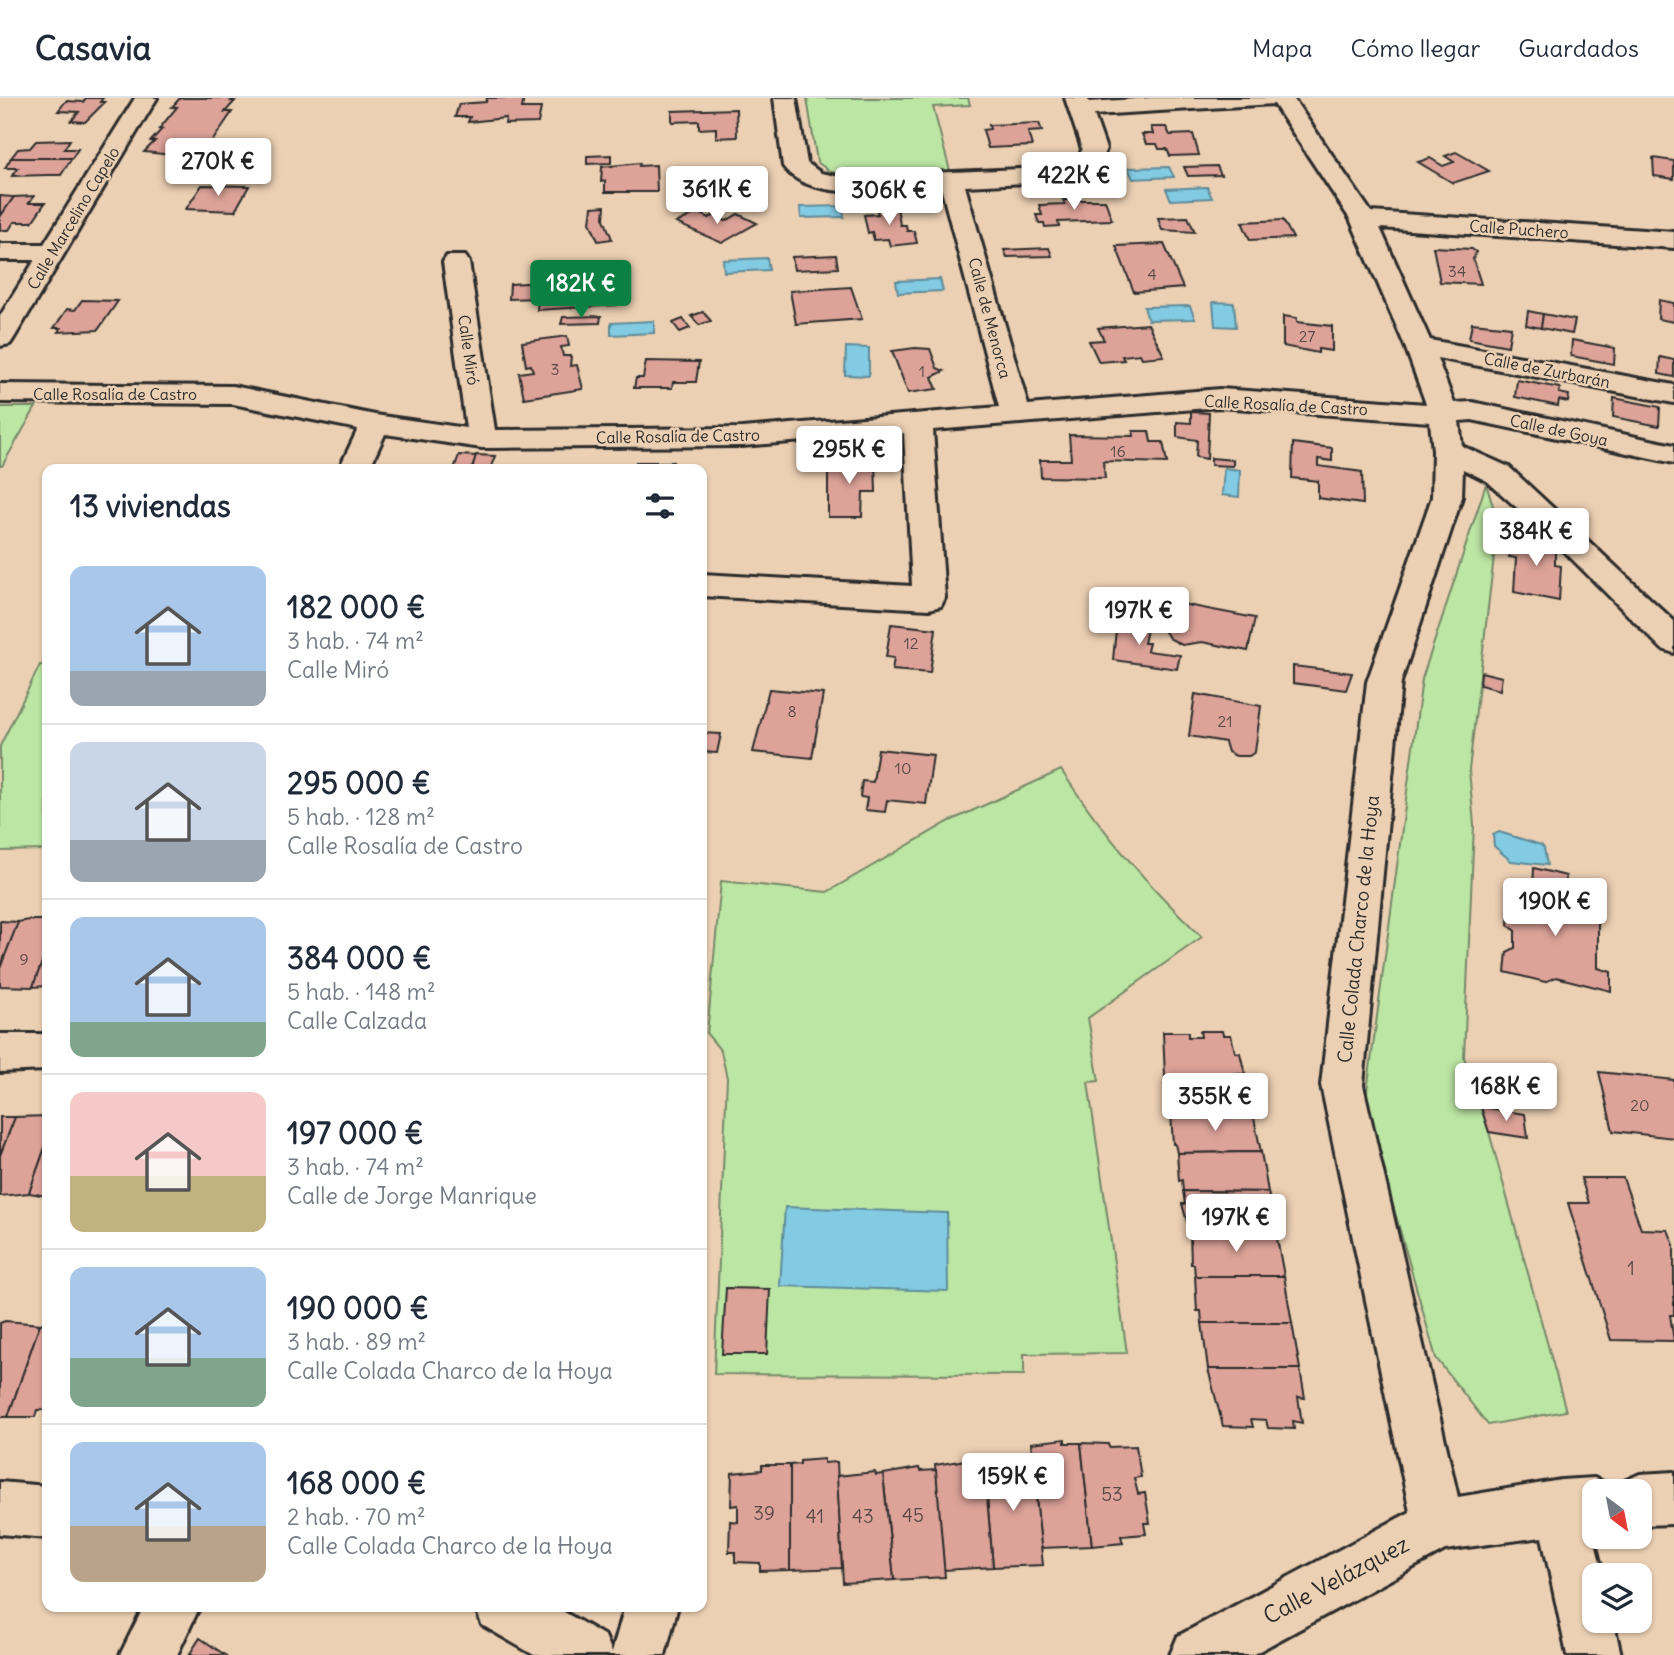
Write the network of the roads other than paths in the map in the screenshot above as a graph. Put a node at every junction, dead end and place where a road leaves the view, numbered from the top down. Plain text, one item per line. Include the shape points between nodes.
1 (146, 98) edge
2 (785, 98) edge
3 (1270, 98) edge
4 (1282, 98) edge
5 (1078, 103) edge
6 (952, 182) junction
7 (1363, 219) junction
8 (1674, 240) edge
9 (52, 252) junction
10 (0, 253) edge
11 (456, 262) dead end
12 (0, 338) edge
13 (1419, 346) junction
14 (0, 393) edge
15 (1674, 394) edge
16 (1443, 412) junction
17 (1016, 415) junction
18 (375, 424) junction
19 (918, 424) junction
20 (482, 439) junction
21 (1448, 451) junction
22 (1674, 454) edge
23 (356, 464) edge
24 (707, 585) edge
25 (1674, 641) edge
26 (42, 1052) edge
27 (0, 1053) edge
28 (1674, 1498) edge
29 (1652, 1499) edge
30 (1578, 1505) edge
31 (0, 1508) edge
32 (42, 1512) edge
33 (1439, 1525) junction
34 (171, 1612) edge
35 (511, 1612) edge
36 (650, 1612) edge
37 (147, 1655) edge
38 (586, 1655) edge
39 (638, 1655) edge
40 (1196, 1655) edge
41 (1594, 1655) edge

1 - 9 street, Calle Marcelino Capelo
2 - 6 street via 795,166 814,179 841,184
3 - 5 street
4 - 7 street, Calle Colada Charco de la Hoya
5 - 6 street via 1094,149 1090,164 1068,174
6 - 17 street, Calle de Menorca
7 - 8 street, Calle Puchero
7 - 13 street, Calle Colada Charco de la Hoya
9 - 10 street
9 - 12 street, Calle Marcelino Capelo
11 - 20 street, Calle Miró
13 - 15 street, Calle de Zurbarán
13 - 16 street, Calle Colada Charco de la Hoya
14 - 18 street, Calle Rosalía de Castro via 233,395
16 - 17 street, Calle Rosalía de Castro via 1410,414 1220,398
16 - 21 street, Calle Colada Charco de la Hoya
16 - 22 street, Calle de Goya via 1472,411
17 - 19 street, Calle Rosalía de Castro
18 - 20 street, Calle Rosalía de Castro
18 - 23 street
19 - 20 street, Calle Rosalía de Castro via 742,437
19 - 24 street via 929,598
21 - 25 street via 1499,474
21 - 33 street, Calle Colada Charco de la Hoya via 1447,498 1384,682 1342,1085
26 - 27 street
28 - 29 street
30 - 33 street
30 - 41 street
31 - 32 street
33 - 40 street, Calle Velázquez
34 - 37 street
35 - 38 street
36 - 39 street

